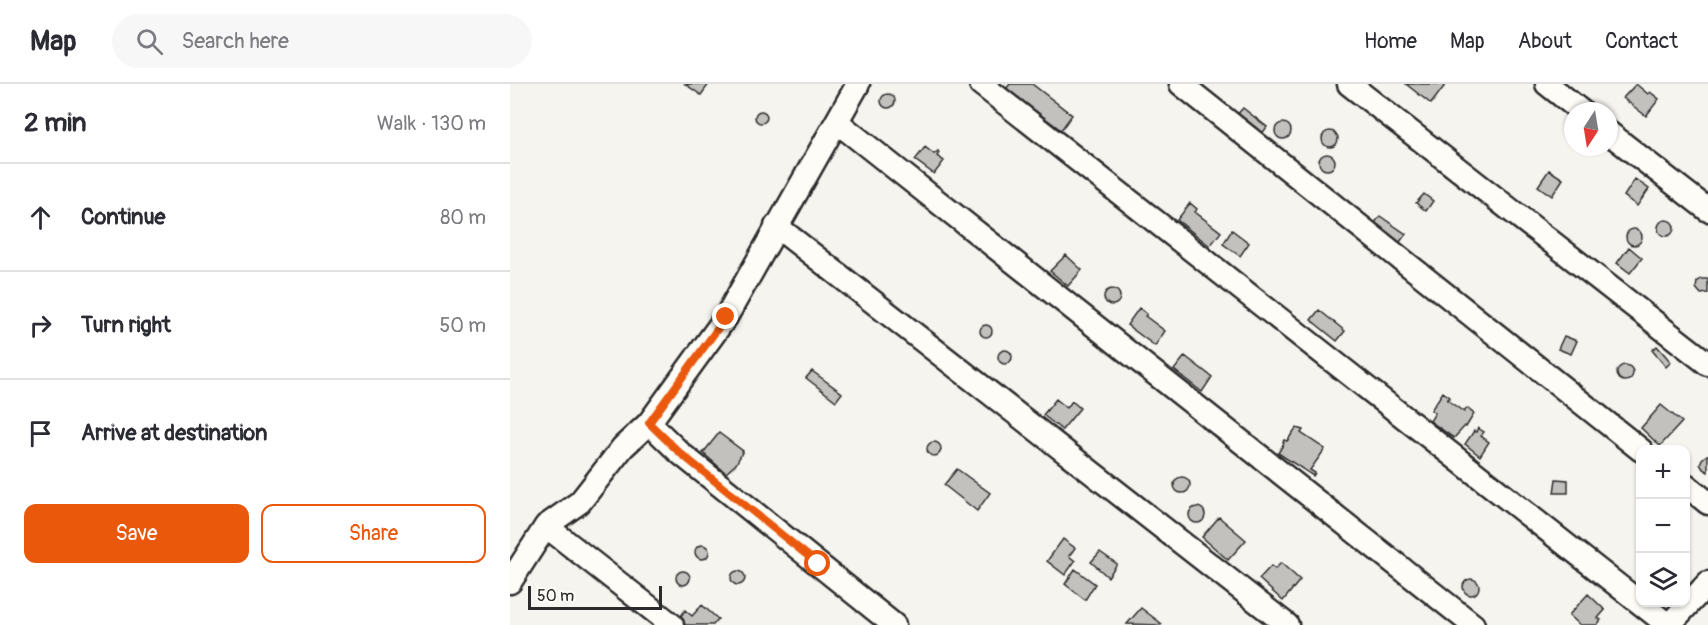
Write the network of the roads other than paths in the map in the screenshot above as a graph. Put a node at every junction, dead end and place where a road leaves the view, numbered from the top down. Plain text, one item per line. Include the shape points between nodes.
1 (858, 84) edge
2 (981, 84) edge
3 (1181, 84) edge
4 (1350, 84) edge
5 (1547, 84) edge
6 (1570, 102) edge
7 (837, 122) junction
8 (1618, 140) edge
9 (1708, 210) edge
10 (776, 226) junction
11 (1708, 364) edge
12 (649, 423) junction
13 (1636, 446) edge
14 (1690, 488) edge
15 (1708, 503) edge
16 (546, 526) junction
17 (510, 582) edge
18 (1708, 583) edge
19 (672, 625) edge
20 (894, 625) edge
21 (1287, 625) edge
22 (1473, 625) edge
23 (1669, 625) edge

1 - 7 street
2 - 23 street
3 - 13 street
4 - 11 street
5 - 6 street
7 - 10 street
7 - 22 street
8 - 9 street
10 - 12 street via 726,317
10 - 21 street
12 - 16 street via 623,447 580,502
12 - 20 street via 680,453
14 - 15 street
16 - 17 street
16 - 19 street
18 - 23 street

